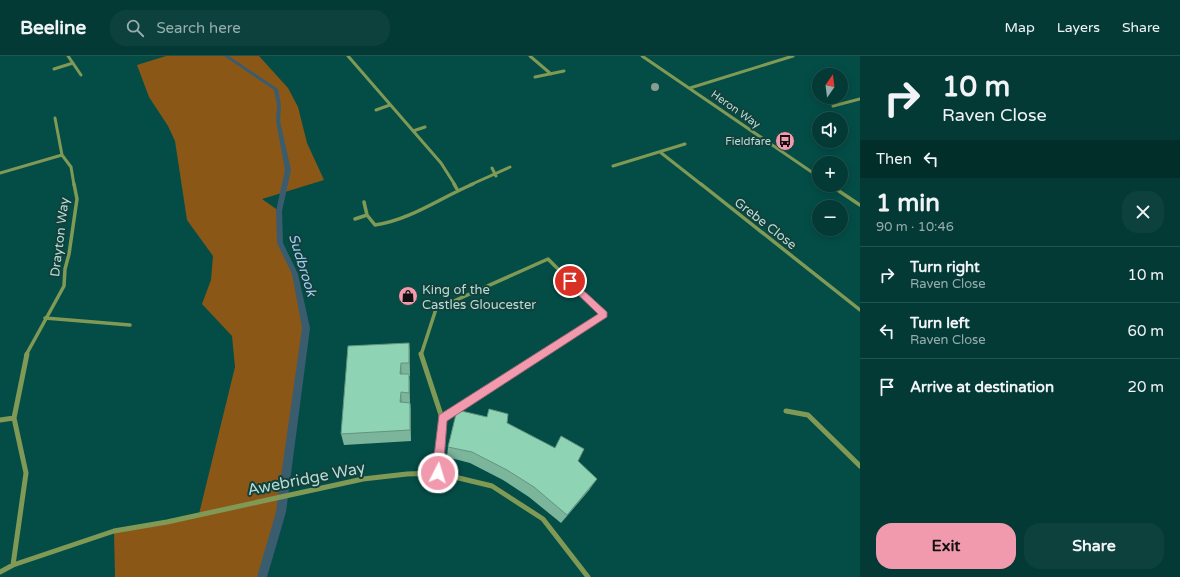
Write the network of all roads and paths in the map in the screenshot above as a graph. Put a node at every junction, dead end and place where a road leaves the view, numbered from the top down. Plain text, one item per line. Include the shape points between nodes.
1 (68, 56) edge
2 (348, 56) edge
3 (530, 56) edge
4 (642, 56) edge
5 (792, 56) edge
6 (73, 63) junction
7 (54, 69) dead end
8 (564, 71) dead end
9 (551, 74) junction
10 (81, 75) dead end
11 (535, 77) dead end
12 (690, 88) junction
13 (860, 99) edge
14 (390, 105) junction
15 (833, 106) dead end
16 (376, 110) dead end
17 (55, 118) dead end
18 (425, 127) dead end
19 (414, 131) junction
20 (685, 144) dead end
21 (660, 152) junction
22 (62, 155) junction
23 (613, 166) dead end
24 (510, 167) dead end
25 (492, 168) dead end
26 (812, 172) edge
27 (0, 174) edge
28 (496, 176) junction
29 (458, 191) junction
30 (840, 192) edge
31 (364, 202) dead end
32 (860, 206) edge
33 (367, 215) junction
34 (355, 219) dead end
35 (860, 310) edge
36 (45, 318) junction
37 (130, 326) dead end
38 (786, 411) dead end
39 (14, 418) junction
40 (442, 418) junction
41 (0, 420) edge
42 (860, 466) edge
43 (438, 473) junction
44 (13, 565) junction
45 (0, 572) edge
46 (588, 577) edge

1 - 6 street
2 - 14 street
3 - 9 street
4 - 12 street, Heron Way
5 - 12 street
6 - 7 street
6 - 10 street
8 - 9 street
9 - 11 street
12 - 26 street, Heron Way
13 - 15 street
14 - 16 street
14 - 19 street
17 - 22 street, Drayton Way
18 - 19 street
19 - 29 street via 441,162
20 - 21 street
21 - 23 street
21 - 35 street, Grebe Close
22 - 27 street
22 - 36 street, Drayton Way via 71,167 77,199 64,286
24 - 28 street
25 - 28 street
28 - 29 street
29 - 33 street via 389,224 375,225
30 - 32 street
31 - 33 street
33 - 34 street
36 - 37 street
36 - 39 street, Drayton Way via 26,355
38 - 42 street via 808,415
39 - 41 street
39 - 44 street, Drayton Way via 26,473
40 - 40 street via 420,354 436,309 548,259 604,314
40 - 43 street
43 - 44 street, Awebridge Way via 363,479 167,522 114,531
43 - 46 street, Awebridge Way via 492,486 543,519
44 - 45 street, Awebridge Way

